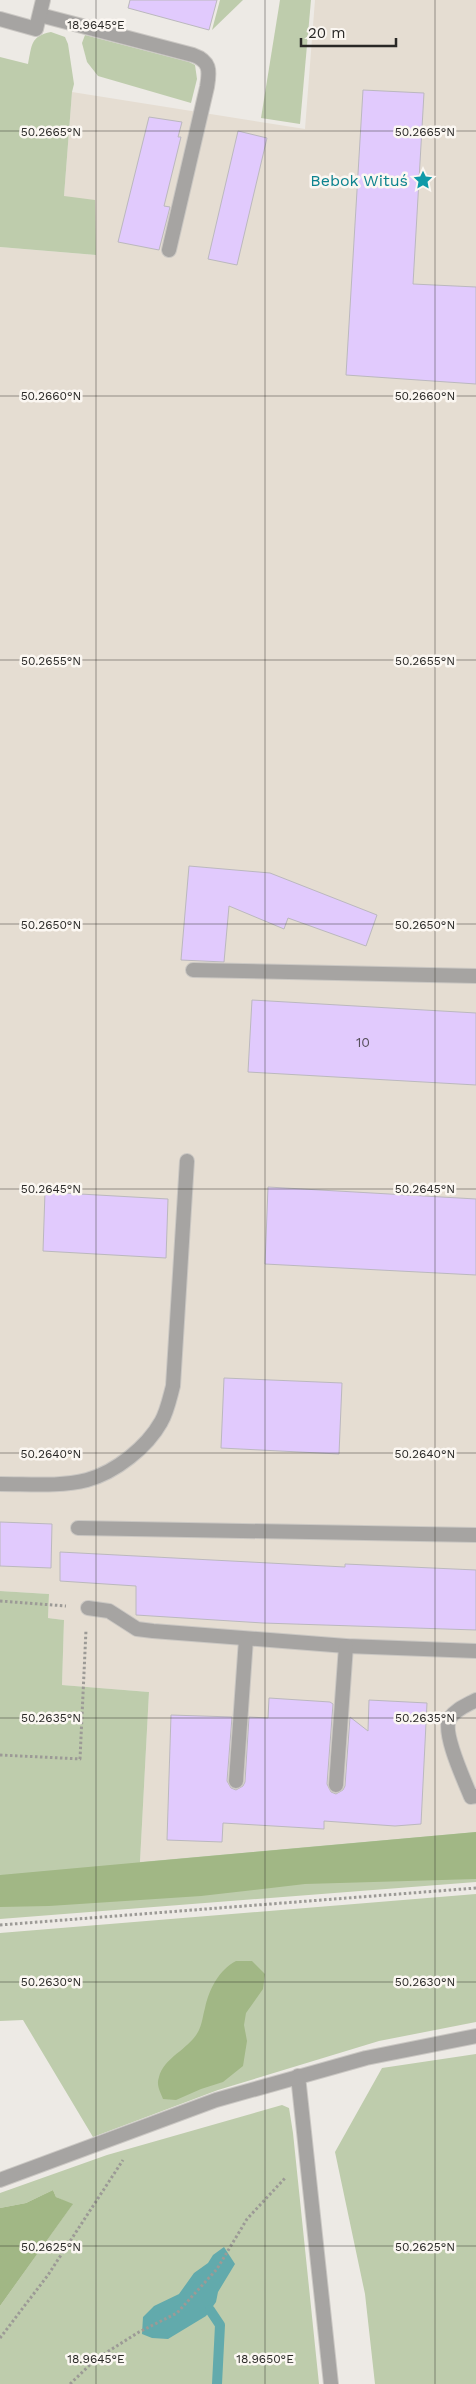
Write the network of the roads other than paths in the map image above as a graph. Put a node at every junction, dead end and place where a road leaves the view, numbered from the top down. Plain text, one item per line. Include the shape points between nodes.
1 (43, 0) edge
2 (40, 15) junction
3 (0, 19) edge
4 (169, 250) dead end
5 (193, 970) dead end
6 (476, 976) edge
7 (187, 1161) dead end
8 (0, 1484) edge
9 (78, 1528) dead end
10 (476, 1535) edge
11 (88, 1608) road end
12 (246, 1639) junction
13 (346, 1646) junction
14 (476, 1651) edge
15 (476, 1700) edge
16 (236, 1781) dead end
17 (336, 1785) dead end
18 (476, 1796) edge
19 (476, 2036) edge
20 (298, 2076) junction
21 (0, 2180) edge
22 (331, 2384) edge

1 - 2 street
2 - 3 street via 36,29
2 - 4 street via 193,55 204,59 208,66 207,86
5 - 6 street
7 - 8 street via 173,1386 162,1421 143,1445 118,1465 88,1480 58,1484
9 - 10 street
11 - 12 street via 109,1611 137,1629
12 - 13 street
12 - 16 street
13 - 14 street
13 - 17 street
15 - 18 street via 459,1708 449,1719 447,1731 471,1797
19 - 20 street via 366,2058
20 - 21 street via 216,2100
20 - 22 street

